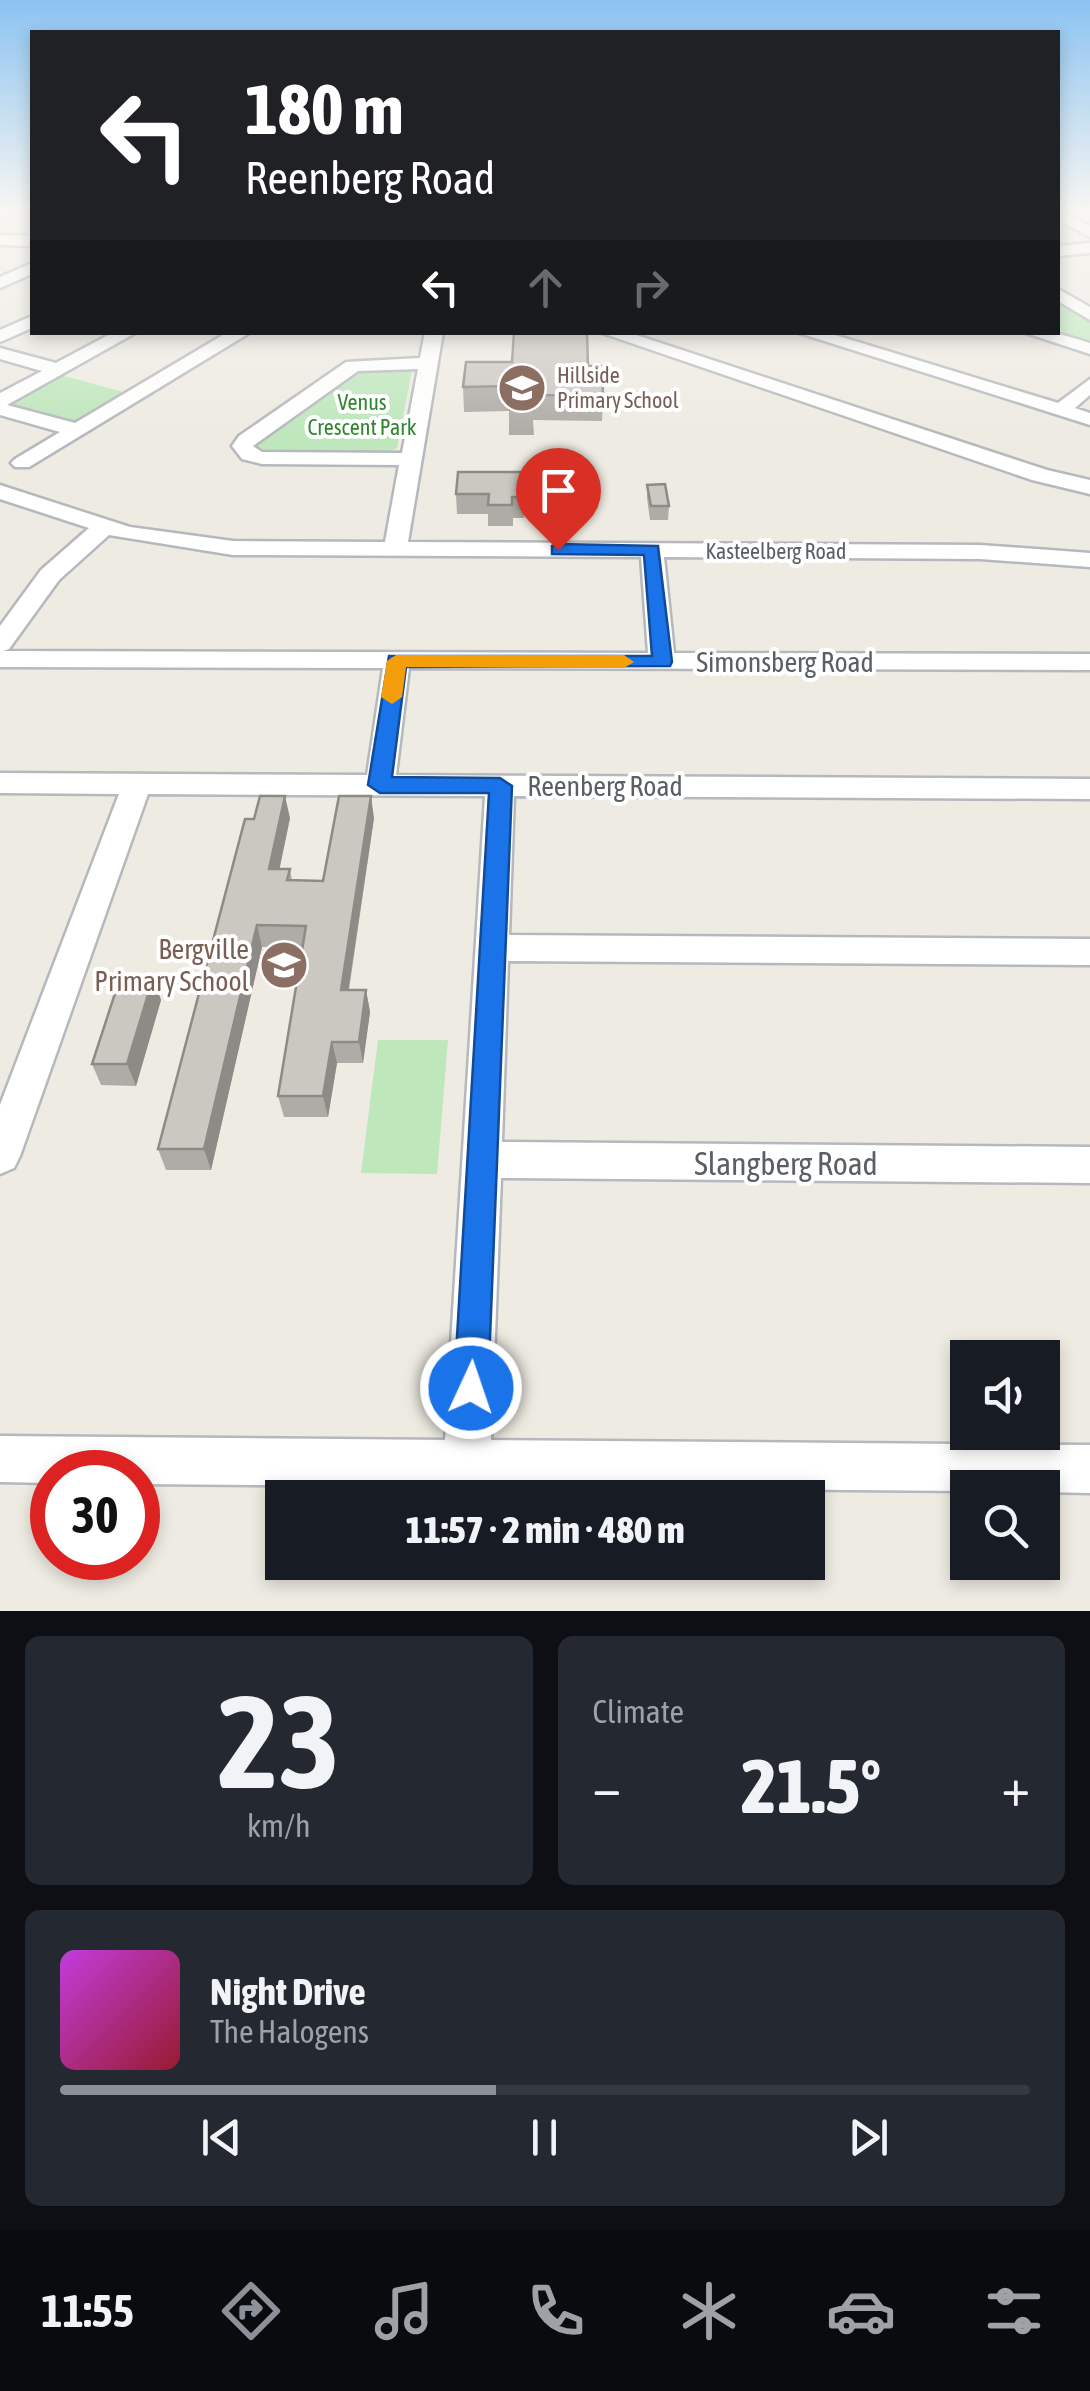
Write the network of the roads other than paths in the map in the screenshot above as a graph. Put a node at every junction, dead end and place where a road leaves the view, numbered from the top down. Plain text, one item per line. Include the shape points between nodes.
1 (1060, 295) edge
2 (1090, 315) edge
3 (30, 322) edge
4 (123, 335) edge
5 (237, 335) edge
6 (433, 335) edge
7 (617, 335) edge
8 (815, 335) edge
9 (1043, 335) edge
10 (0, 337) edge
11 (1090, 348) edge
12 (0, 353) edge
13 (428, 363) junction
14 (59, 370) junction
15 (1090, 385) edge
16 (0, 402) edge
17 (0, 409) edge
18 (1061, 410) junction
19 (1090, 419) edge
20 (78, 430) junction
21 (412, 459) junction
22 (22, 462) dead end
23 (1090, 488) edge
24 (0, 492) edge
25 (104, 526) junction
26 (395, 549) junction
27 (652, 550) junction
28 (1090, 560) edge
29 (0, 644) edge
30 (0, 658) edge
31 (396, 661) junction
32 (662, 662) junction
33 (1090, 662) edge
34 (0, 783) edge
35 (137, 784) junction
36 (380, 785) junction
37 (500, 786) junction
38 (1090, 789) edge
39 (492, 948) junction
40 (1090, 952) edge
41 (0, 1156) edge
42 (482, 1160) junction
43 (1090, 1165) edge
44 (0, 1459) edge
45 (467, 1464) junction
46 (1090, 1470) edge

1 - 2 street
3 - 10 street
4 - 14 street
5 - 20 street
6 - 13 street
7 - 23 street
8 - 18 street
9 - 11 street
12 - 14 street
13 - 21 street
13 - 21 street via 354,366 242,446 262,458
14 - 16 street
15 - 18 street
17 - 20 street
18 - 19 street
20 - 22 street
21 - 26 street
24 - 25 street, Kasteelberg Road
25 - 26 street, Kasteelberg Road via 205,546
25 - 29 street via 50,574
26 - 27 street, Kasteelberg Road
27 - 28 street, Kasteelberg Road via 980,552
27 - 32 street
30 - 31 street, Simonsberg Road
31 - 32 street, Simonsberg Road
31 - 36 street
32 - 33 street, Simonsberg Road
34 - 35 street, Reenberg Road
35 - 36 street, Reenberg Road
35 - 41 street
36 - 37 street, Reenberg Road
37 - 38 street, Reenberg Road
37 - 39 street
39 - 40 street
39 - 42 street
42 - 43 street, Slangberg Road
42 - 45 street
44 - 45 street
45 - 46 street

